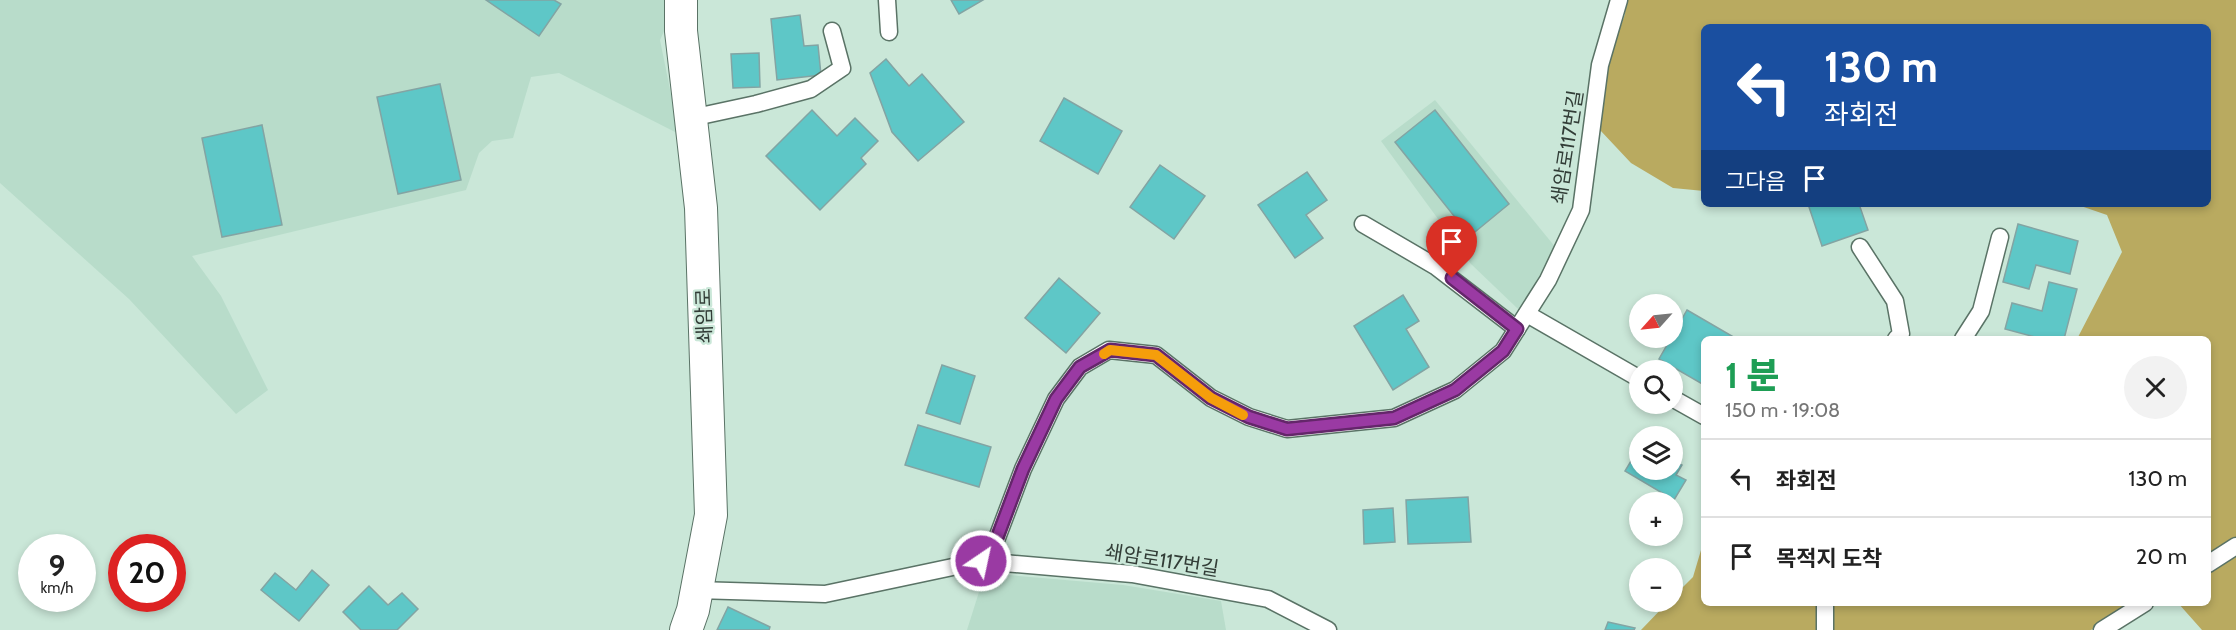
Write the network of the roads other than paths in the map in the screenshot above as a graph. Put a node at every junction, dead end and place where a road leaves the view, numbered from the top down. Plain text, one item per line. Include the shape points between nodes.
1 (681, 0) edge
2 (887, 0) edge
3 (1619, 0) edge
4 (832, 31) dead end
5 (889, 32) dead end
6 (691, 117) junction
7 (1363, 224) dead end
8 (2000, 237) dead end
9 (1860, 247) dead end
10 (1527, 314) junction
11 (1517, 329) junction
12 (1899, 336) edge
13 (1965, 336) edge
14 (1629, 373) edge
15 (1683, 404) edge
16 (1701, 414) edge
17 (2236, 546) edge
18 (981, 561) junction
19 (2211, 562) edge
20 (696, 590) junction
21 (1825, 606) edge
22 (2140, 606) edge
23 (687, 630) edge
24 (1328, 630) edge
25 (1826, 630) edge
26 (2102, 630) edge

1 - 6 street, 쇄암로
2 - 5 lane
3 - 10 lane, 쇄암로117번길 via 1600,65 1581,210
4 - 6 lane via 842,68 811,89
6 - 20 street, 쇄암로 via 700,208 711,515
7 - 11 lane via 1435,266
8 - 13 lane via 1981,312
9 - 12 lane via 1895,302
10 - 11 lane, 쇄암로117번길
10 - 14 lane
11 - 18 lane, 쇄암로117번길 via 1503,351 1455,390 1394,418 1287,429 1249,417 1211,398 1156,355 1110,350 1080,367 1056,399 1023,469 997,538
15 - 16 lane
17 - 19 lane
18 - 20 lane, 쇄암로117번길 via 825,594
18 - 24 lane, 쇄암로117번길 via 1132,574 1268,599
20 - 23 street, 쇄암로
21 - 25 lane
22 - 26 lane

